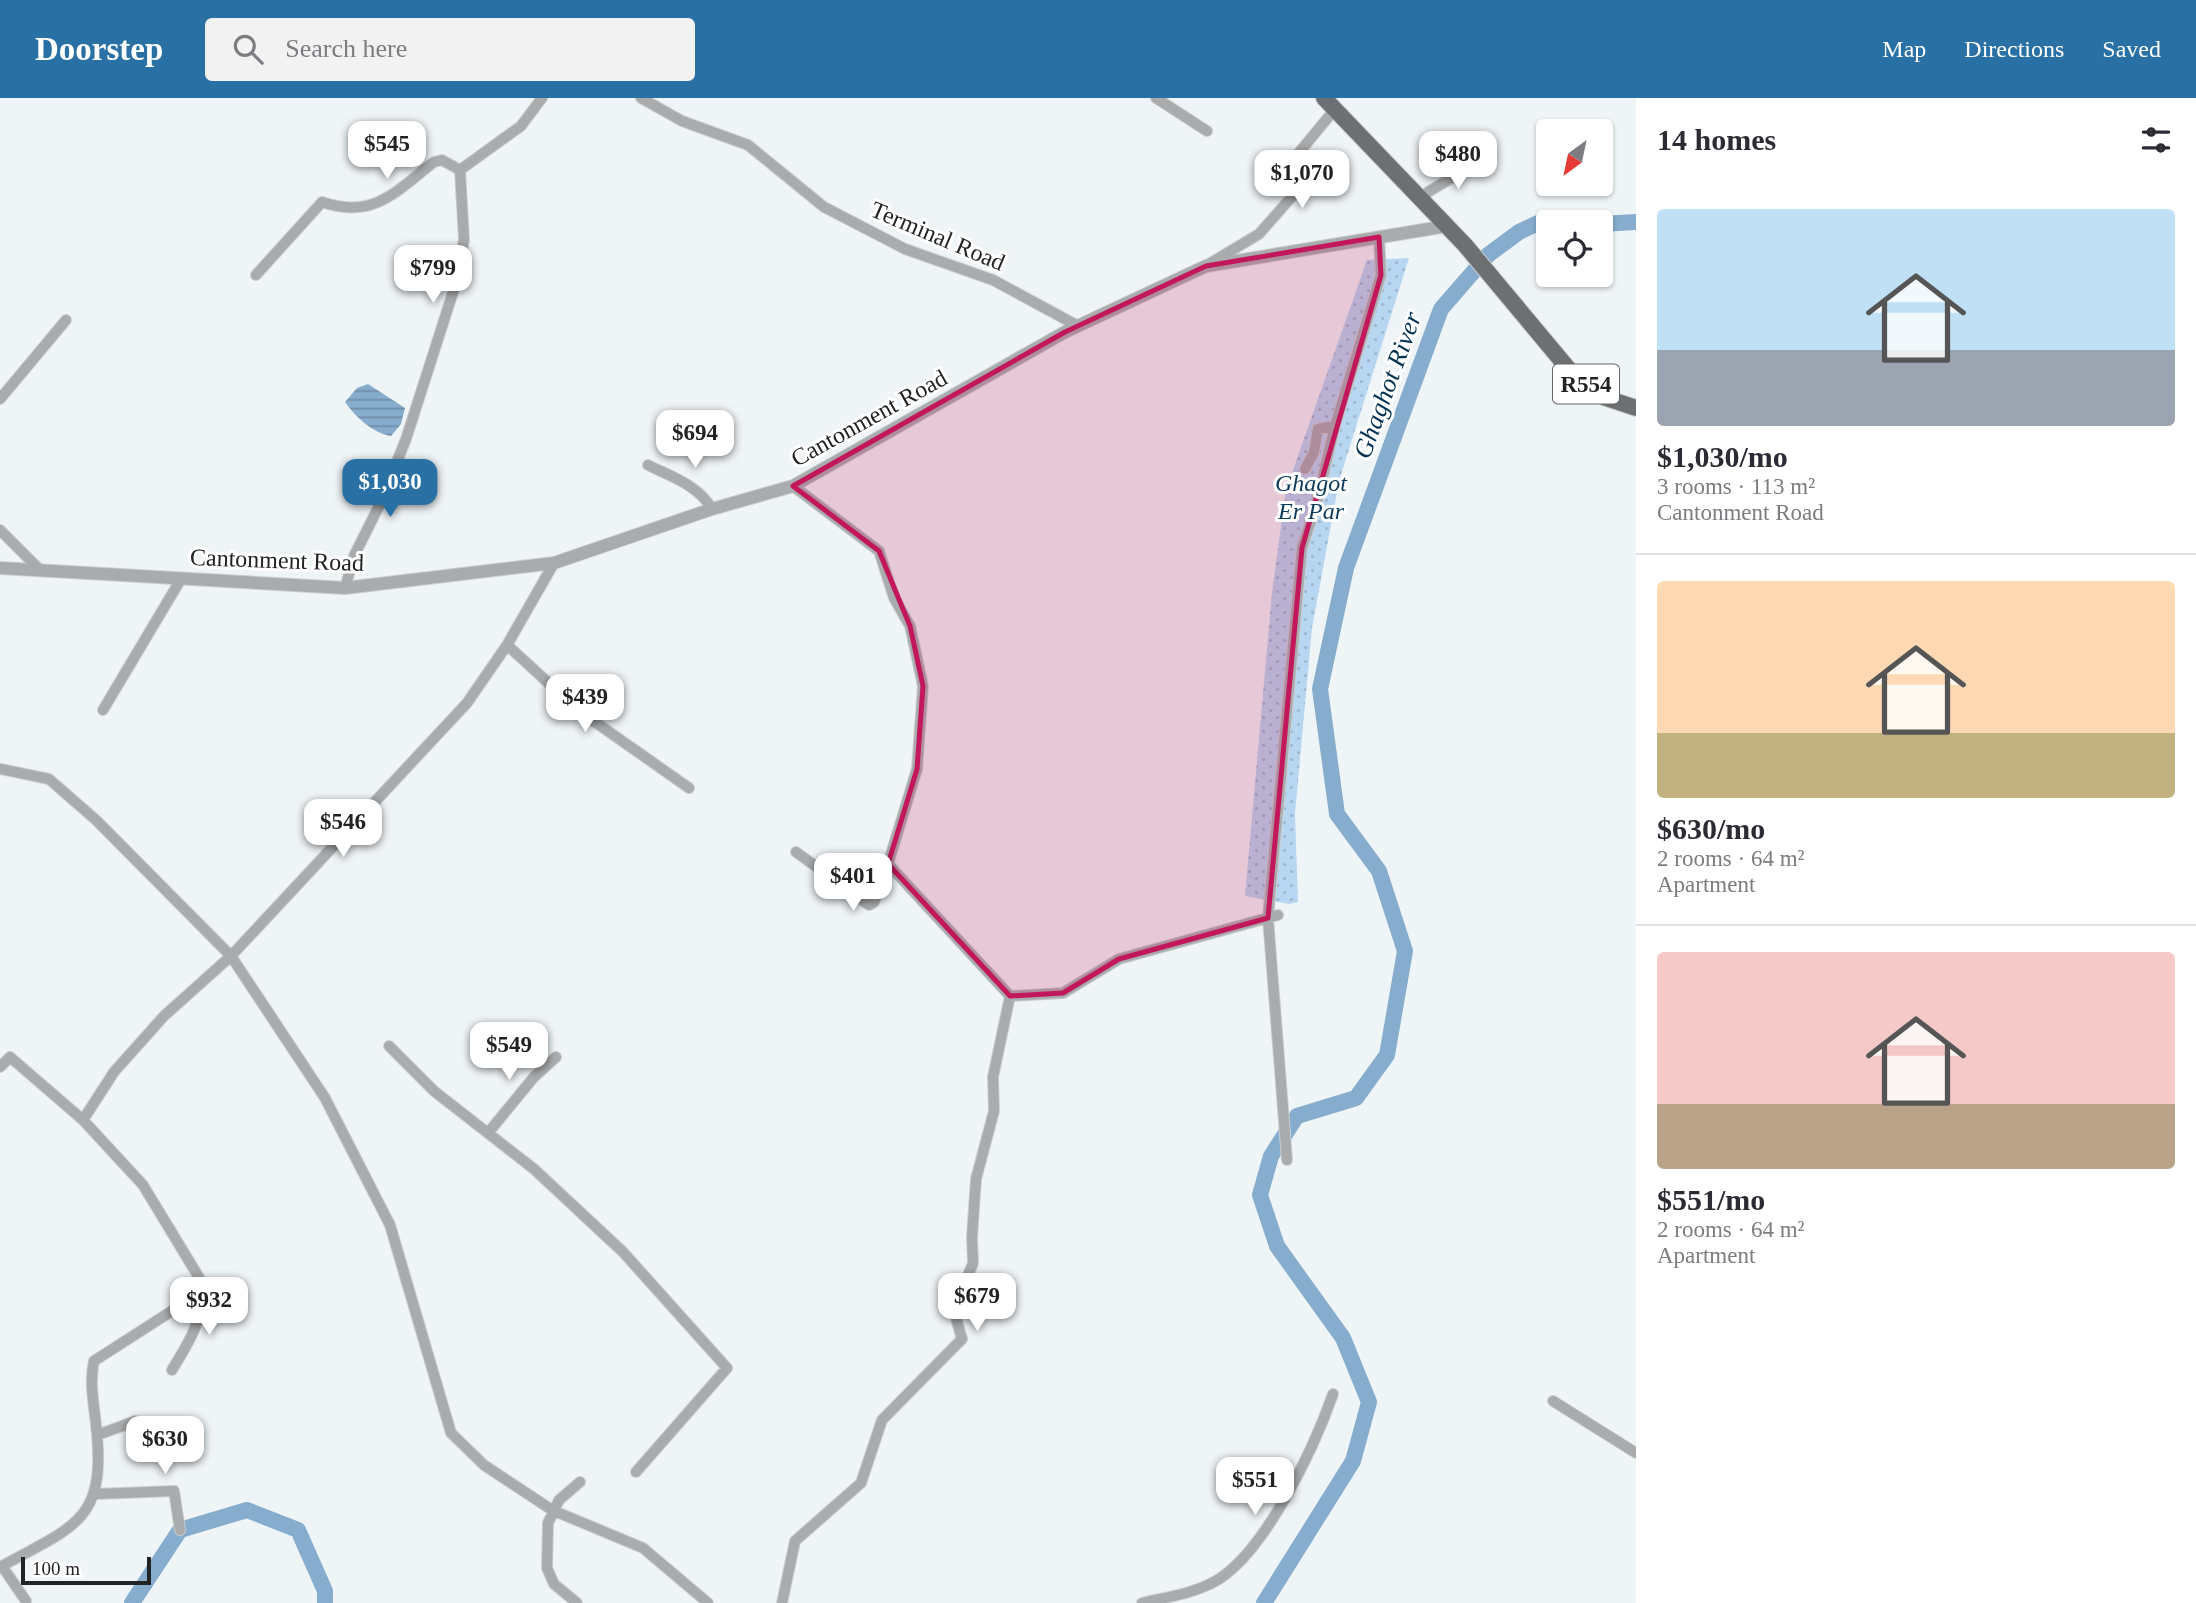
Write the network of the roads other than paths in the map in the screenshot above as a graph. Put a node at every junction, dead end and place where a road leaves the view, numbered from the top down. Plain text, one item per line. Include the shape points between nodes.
1 (542, 98) edge
2 (641, 98) edge
3 (1156, 98) edge
4 (1329, 104) edge
5 (1207, 131) dead end
6 (1478, 162) dead end
7 (460, 170) junction
8 (1422, 201) junction
9 (1447, 226) junction
10 (1379, 237) junction
11 (1206, 266) junction
12 (256, 275) dead end
13 (65, 320) dead end
14 (1078, 326) junction
15 (0, 399) edge
16 (1636, 408) edge
17 (1335, 425) junction
18 (648, 465) dead end
19 (1305, 469) dead end
20 (793, 486) junction
21 (712, 509) junction
22 (0, 530) edge
23 (554, 564) junction
24 (0, 568) edge
25 (41, 571) junction
26 (181, 579) junction
27 (345, 588) junction
28 (507, 645) junction
29 (103, 710) dead end
30 (0, 769) edge
31 (689, 788) dead end
32 (796, 852) dead end
33 (888, 863) junction
34 (1273, 916) junction
35 (232, 956) junction
36 (1010, 996) junction
37 (389, 1046) dead end
38 (0, 1049) edge
39 (10, 1057) junction
40 (556, 1057) dead end
41 (0, 1067) edge
42 (83, 1120) junction
43 (488, 1133) junction
44 (1287, 1160) dead end
45 (197, 1295) junction
46 (172, 1370) dead end
47 (1333, 1394) dead end
48 (1553, 1401) dead end
49 (136, 1421) dead end
50 (97, 1435) junction
51 (1636, 1453) edge
52 (636, 1472) dead end
53 (580, 1482) dead end
54 (96, 1494) junction
55 (552, 1510) junction
56 (180, 1530) dead end
57 (26, 1601) dead end
58 (577, 1603) edge
59 (708, 1603) edge
60 (782, 1603) edge
61 (1142, 1603) edge

1 - 7 street via 521,126
2 - 14 street, Terminal Road via 682,121 748,145 824,207 905,249 993,280
3 - 5 street
4 - 8 main road
4 - 11 street via 1288,166 1303,184 1259,233
6 - 8 street via 1428,192
7 - 12 street via 442,160 378,203 338,208 322,202
7 - 27 street via 464,240 456,286 405,439 354,555
8 - 9 main road
9 - 10 street, Cantonment Road
9 - 16 main road, R554 via 1576,377 1606,398
10 - 11 street, Cantonment Road
10 - 17 street via 1381,275
11 - 14 street, Cantonment Road
13 - 15 street
14 - 20 street, Cantonment Road
17 - 19 street via 1318,429
17 - 34 street via 1302,548
18 - 21 street via 688,484
20 - 21 street, Cantonment Road
20 - 33 street via 878,551 894,598 910,626 923,686 917,769
21 - 23 street, Cantonment Road
22 - 25 street
23 - 27 street, Cantonment Road
23 - 28 street
24 - 25 street, Cantonment Road
25 - 26 street, Cantonment Road
26 - 27 street, Cantonment Road
26 - 29 street
28 - 31 street via 578,710
28 - 35 street via 467,703
30 - 35 street via 49,779
32 - 33 street via 869,905
33 - 36 street
34 - 36 street via 1119,959 1063,993
34 - 44 street
35 - 42 street via 164,1016 114,1072
35 - 55 street via 325,1098 390,1225 451,1433 484,1465
36 - 60 street via 993,1077 994,1111 976,1179 973,1263 954,1311 962,1339 882,1420 861,1483 795,1541
37 - 43 street via 434,1091
38 - 39 street
39 - 41 street
39 - 42 street
40 - 43 street via 534,1076
42 - 45 street via 143,1185 206,1289
43 - 52 street via 623,1252 727,1368
45 - 46 street via 201,1309 194,1332
45 - 50 street via 94,1361 90,1374
47 - 61 street via 1322,1425 1264,1534 1248,1555 1201,1588
48 - 51 street
49 - 50 street
50 - 54 street
53 - 55 street
54 - 56 street via 174,1491
54 - 57 street via 71,1527 2,1566
55 - 58 street via 547,1568 554,1584
55 - 59 street via 643,1548

